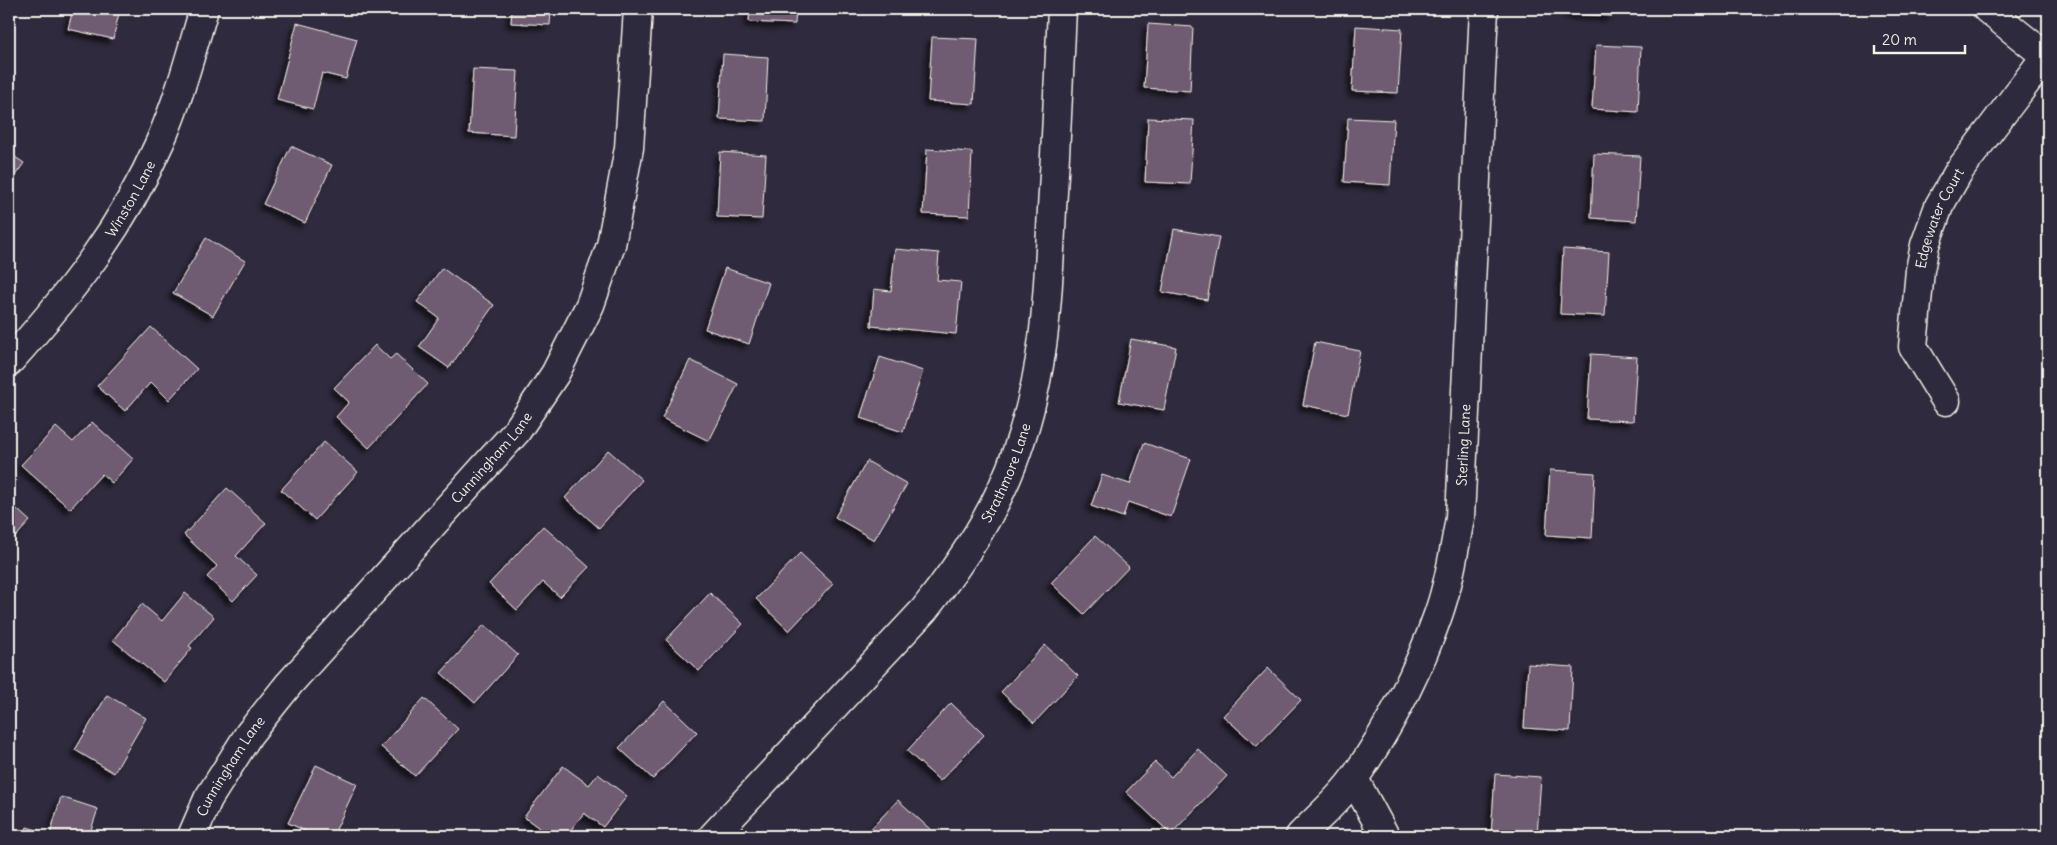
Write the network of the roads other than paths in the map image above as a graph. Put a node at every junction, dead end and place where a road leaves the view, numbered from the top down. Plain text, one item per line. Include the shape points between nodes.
1 (204, 9) edge
2 (638, 9) edge
3 (1062, 9) edge
4 (1484, 9) edge
5 (1987, 9) edge
6 (2047, 57) edge
7 (9, 362) edge
8 (1946, 401) dead end
9 (1354, 779) junction
10 (192, 836) edge
11 (713, 836) edge
12 (1300, 836) edge
13 (1385, 836) edge

1 - 7 street, Winston Lane via 174,108 142,181 81,279
2 - 10 street, Cunningham Lane via 629,148 611,245 590,305 555,374 516,432 289,684 249,734 208,799
3 - 11 street, Strathmore Lane via 1047,319 1036,388 1017,452 988,516 949,579 924,610
4 - 9 street, Sterling Lane via 1460,518 1439,614 1419,664
5 - 6 street
6 - 8 street, Edgewater Court via 1958,171 1939,206 1925,245 1913,347
9 - 12 street, Sterling Lane
9 - 13 street

